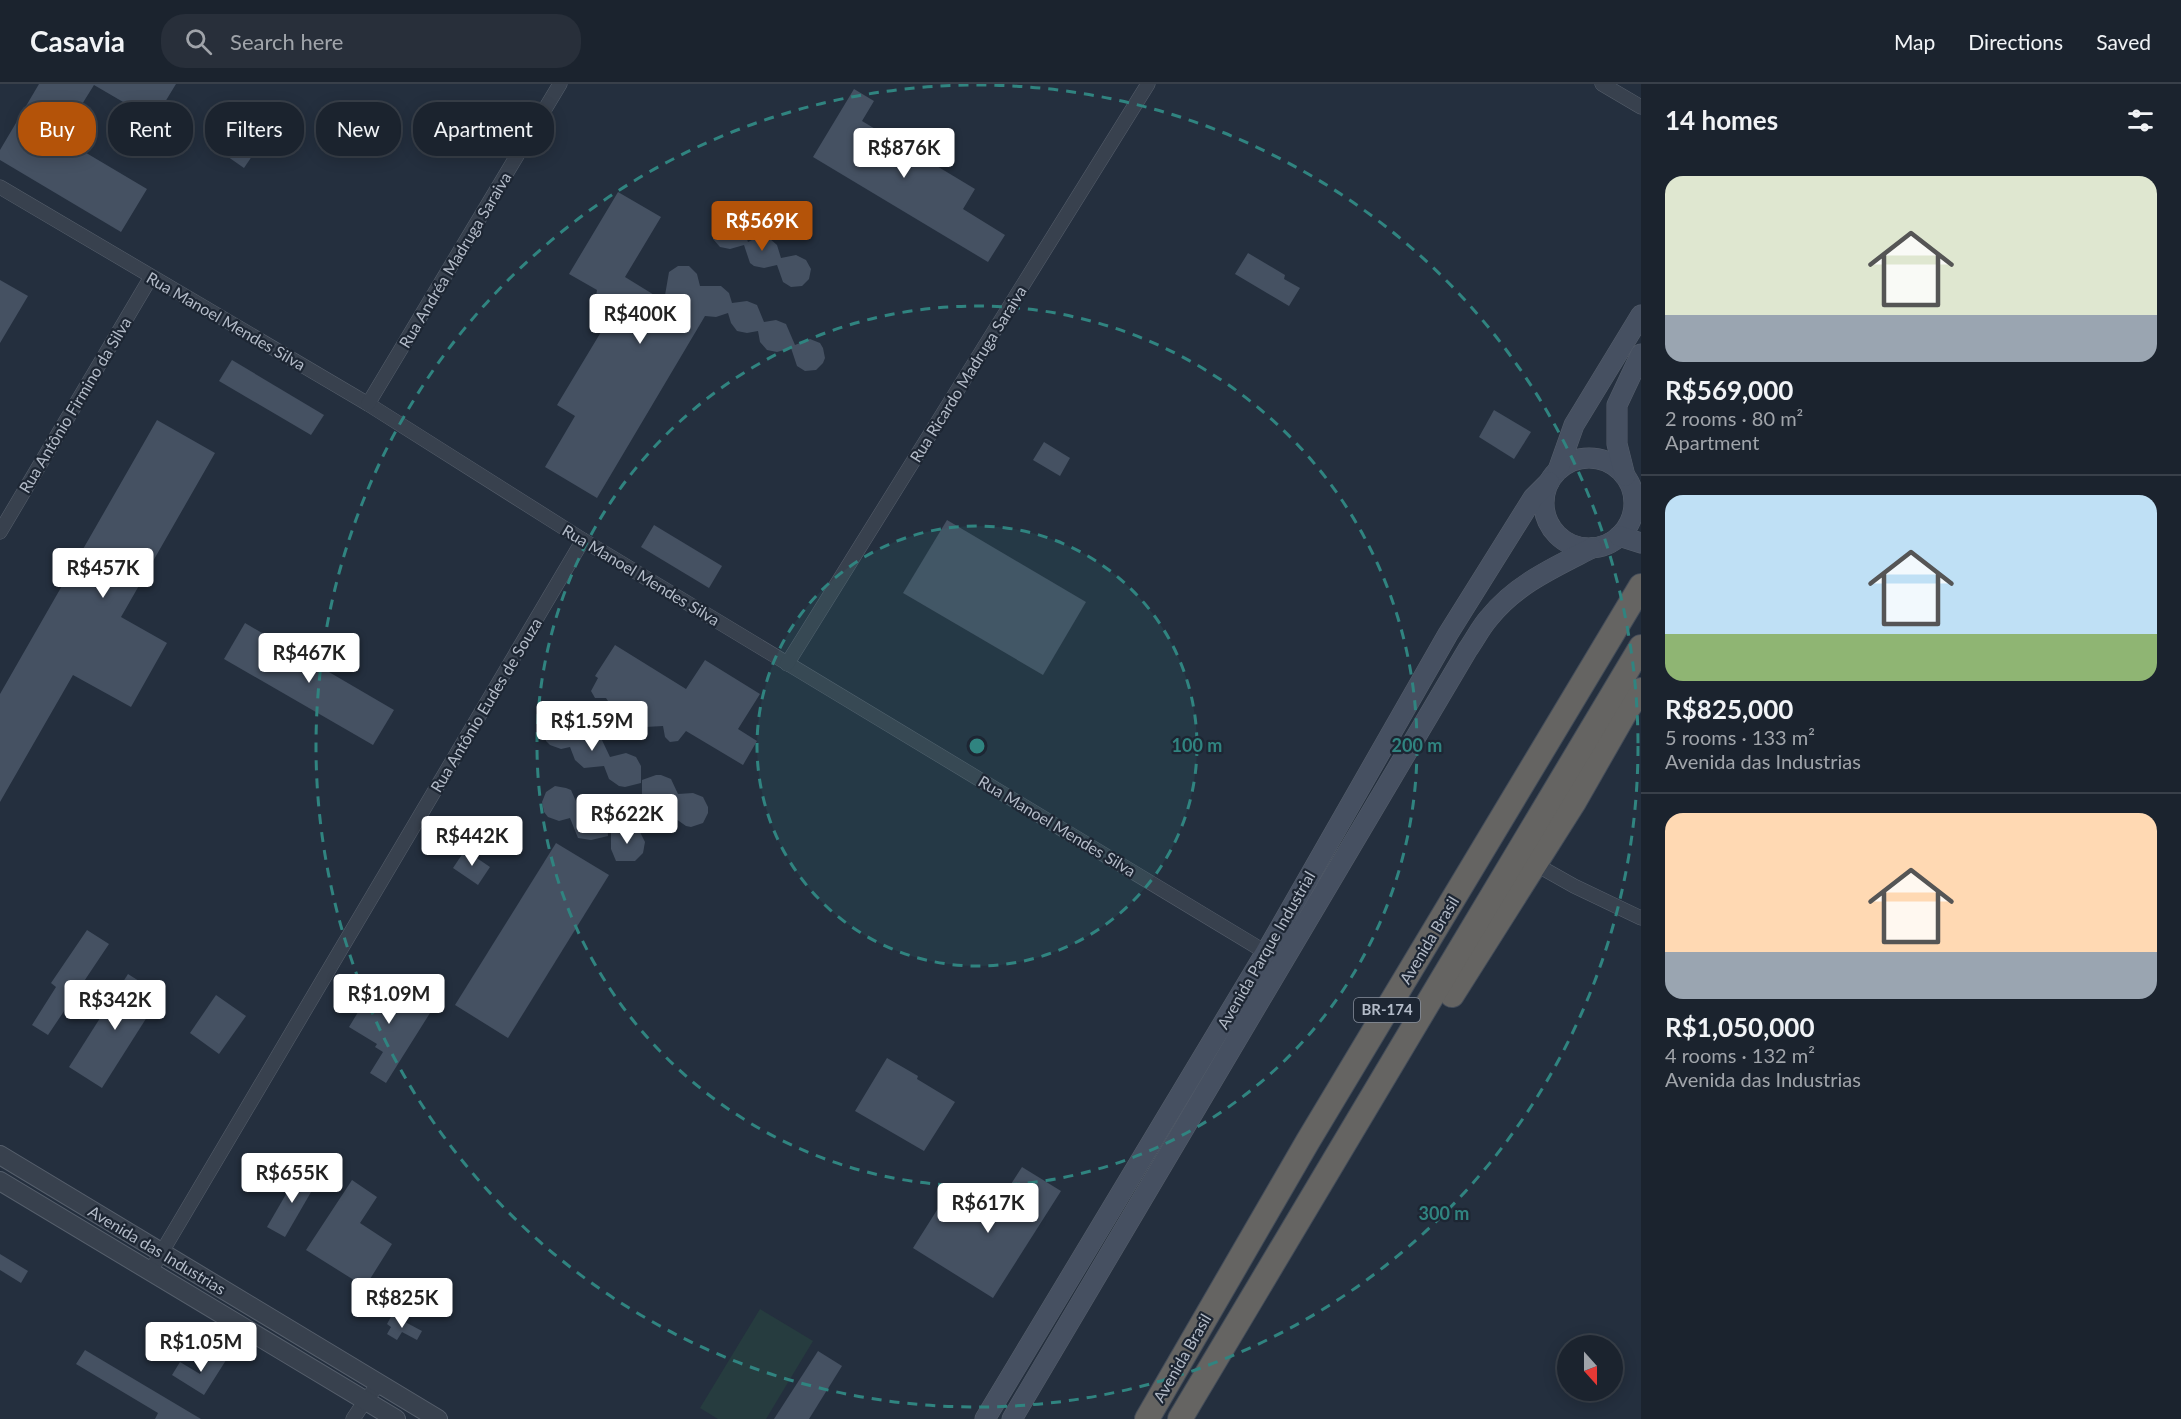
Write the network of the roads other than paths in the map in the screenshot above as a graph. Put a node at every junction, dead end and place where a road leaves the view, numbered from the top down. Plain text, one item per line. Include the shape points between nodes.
1 (560, 84) edge
2 (1148, 84) edge
3 (1602, 84) edge
4 (1641, 107) edge
5 (0, 187) edge
6 (151, 277) junction
7 (1641, 315) edge
8 (1641, 354) edge
9 (368, 404) junction
10 (1554, 476) junction
11 (1625, 476) junction
12 (1637, 512) edge
13 (0, 532) edge
14 (1619, 536) junction
15 (583, 540) junction
16 (1641, 543) edge
17 (1592, 548) junction
18 (1636, 595) edge
19 (1641, 647) edge
20 (788, 664) junction
21 (1417, 689) junction
22 (1641, 690) edge
23 (1438, 700) junction
24 (1535, 864) junction
25 (1641, 918) edge
26 (1274, 957) junction
27 (0, 1155) edge
28 (1330, 1164) junction
29 (0, 1181) edge
30 (1113, 1206) junction
31 (1131, 1216) junction
32 (162, 1253) junction
33 (150, 1272) junction
34 (379, 1384) junction
35 (364, 1401) junction
36 (988, 1413) edge
37 (1012, 1418) edge
38 (353, 1419) edge
39 (396, 1419) edge
40 (438, 1419) edge
41 (1147, 1419) edge
42 (1180, 1419) edge

1 - 9 street, Rua Andréa Madruga Saraiva
2 - 20 street, Rua Ricardo Madruga Saraiva
3 - 4 street
5 - 6 street, Rua Manoel Mendes Silva
6 - 9 street, Rua Manoel Mendes Silva
6 - 13 street, Rua Antônio Firmino da Silva
7 - 10 main road, Avenida Parque Industrial via 1574,425
8 - 11 main road via 1617,405 1617,444
9 - 15 street, Rua Manoel Mendes Silva
10 - 11 main road via 1571,462 1586,459 1614,466
10 - 17 main road via 1545,495 1548,522 1566,542
10 - 21 main road, Avenida Parque Industrial via 1533,498
11 - 12 main road
12 - 14 main road
14 - 16 main road
14 - 17 main road
15 - 20 street, Rua Manoel Mendes Silva
15 - 32 street, Rua Antônio Eudes de Souza
17 - 23 main road, Avenida Parque Industrial via 1545,571 1490,617
18 - 41 highway, Avenida Brasil / BR-174 via 1308,1141
19 - 28 highway, Avenida Brasil / BR-174
20 - 26 street, Rua Manoel Mendes Silva
21 - 23 main road
21 - 26 main road, Avenida Parque Industrial
22 - 24 highway, BR-174
23 - 26 main road, Avenida Parque Industrial
24 - 25 street
24 - 28 highway, BR-174 via 1382,1105 1364,1131
26 - 30 main road, Avenida Parque Industrial
26 - 31 main road, Avenida Parque Industrial
27 - 32 street, Avenida das Industrias
28 - 42 highway, Avenida Brasil / BR-174
29 - 33 street, Avenida das Industrias
30 - 31 main road
30 - 36 main road, Avenida Parque Industrial
31 - 37 main road, Avenida Parque Industrial
32 - 33 street, Rua Antônio Eudes de Souza
32 - 34 street, Avenida das Industrias
33 - 35 street, Avenida das Industrias
34 - 35 street
34 - 40 street, Avenida das Industrias
35 - 38 street
35 - 39 street, Avenida das Industrias
36 - 37 main road

